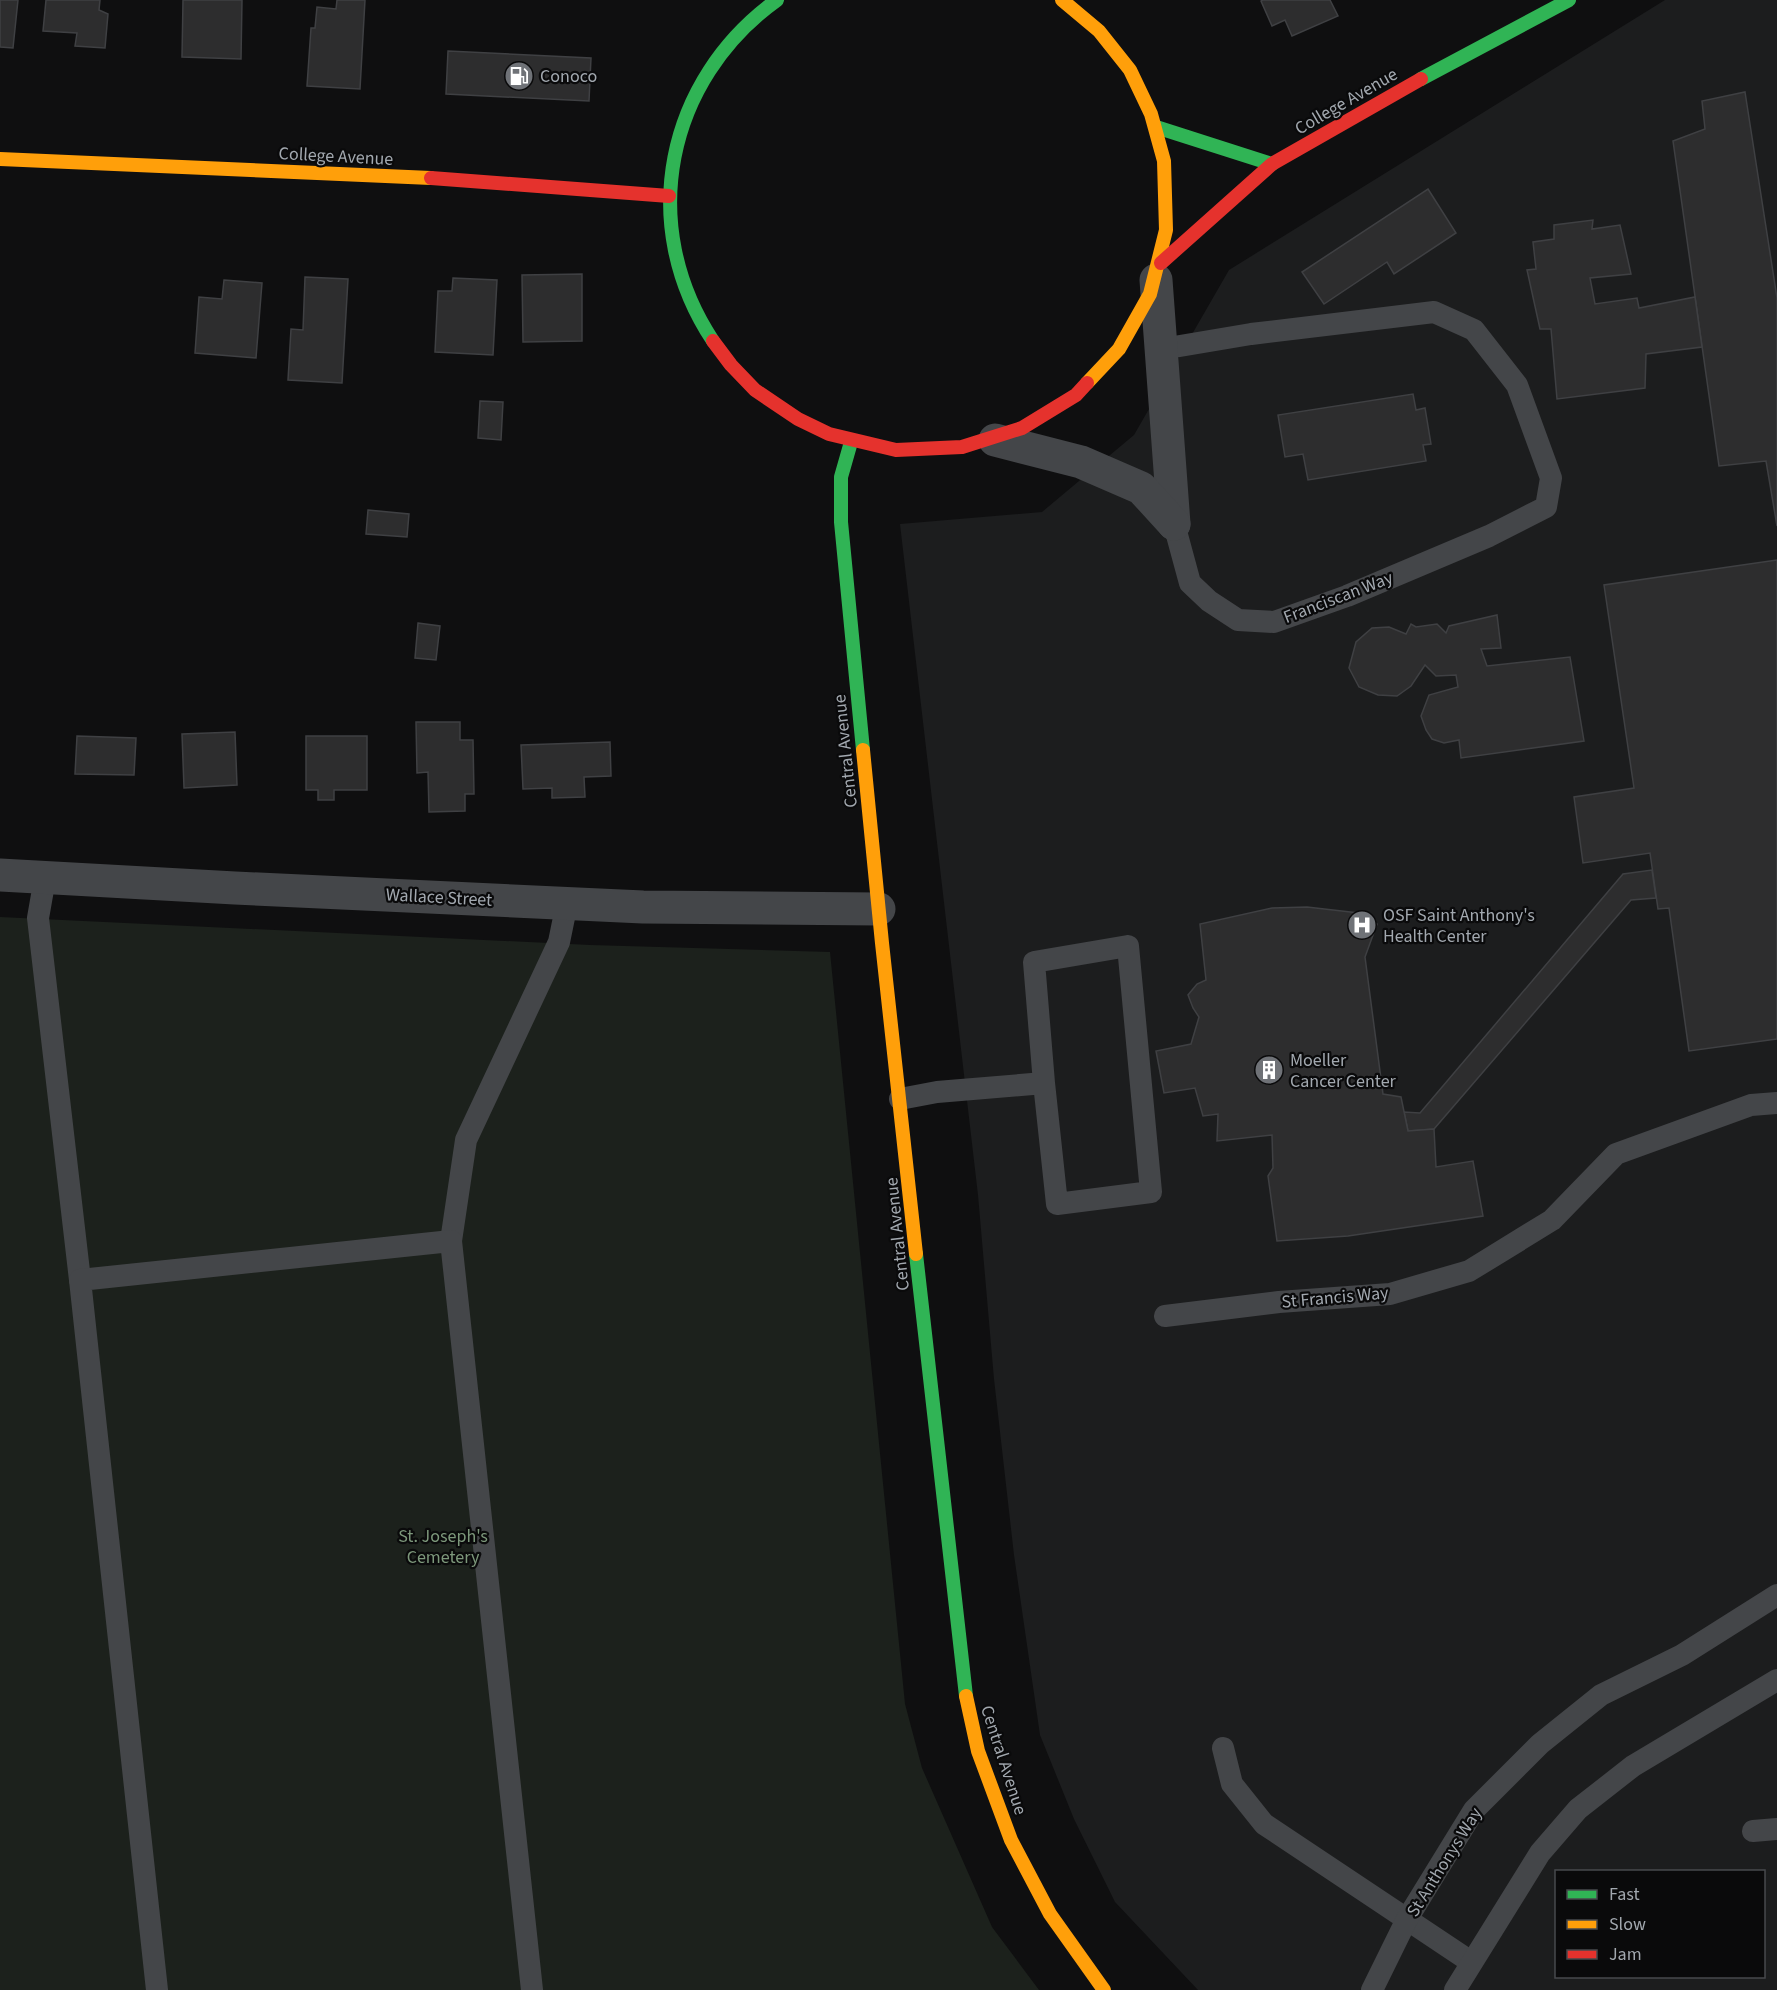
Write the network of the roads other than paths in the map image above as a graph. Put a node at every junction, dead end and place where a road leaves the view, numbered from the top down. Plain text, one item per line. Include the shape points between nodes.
1 (777, 0) edge
2 (1062, 0) edge
3 (1569, 0) edge
4 (1156, 127) junction
5 (0, 159) edge
6 (1272, 164) junction
7 (669, 196) junction
8 (1158, 272) junction
9 (1162, 349) junction
10 (995, 440) junction
11 (851, 442) junction
12 (1174, 524) junction
13 (0, 875) edge
14 (45, 878) junction
15 (567, 903) junction
16 (879, 909) junction
17 (1044, 1083) junction
18 (900, 1099) junction
19 (1777, 1103) edge
20 (451, 1240) junction
21 (80, 1280) junction
22 (1164, 1316) dead end
23 (1777, 1595) edge
24 (1777, 1680) edge
25 (1223, 1748) dead end
26 (1777, 1829) edge
27 (1753, 1831) dead end
28 (1407, 1919) junction
29 (1471, 1962) junction
30 (157, 1990) edge
31 (532, 1990) edge
32 (1104, 1990) edge
33 (1372, 1990) edge
34 (1455, 1990) edge

1 - 7 main road via 733,38 707,72 687,111 674,153
2 - 4 main road via 1098,29 1122,59 1142,91
3 - 6 main road, College Avenue
4 - 6 main road
4 - 8 main road via 1167,181 1168,209
5 - 7 main road, College Avenue via 450,179
6 - 8 main road, College Avenue
7 - 11 main road via 672,243 684,288 705,331 732,369 767,401 807,425
8 - 9 street, Franciscan Way
8 - 10 main road via 1141,316 1121,349 1095,379 1065,404
9 - 12 street, Franciscan Way
9 - 12 lane, Franciscan Way via 1434,312 1474,330 1517,385 1551,478 1546,507 1489,536 1274,622 1238,620 1190,583
10 - 11 main road via 923,451 887,450
10 - 12 street, Franciscan Way via 1080,462 1141,488
11 - 16 main road, Central Avenue via 841,477 841,522
13 - 14 street, Wallace Street
14 - 15 street, Wallace Street
14 - 21 lane via 38,918
15 - 16 street, Wallace Street
15 - 20 lane via 559,942 466,1140
16 - 18 main road, Central Avenue
17 - 17 lane via 1057,1204 1151,1192 1128,946 1034,962
17 - 18 lane
18 - 32 main road, Central Avenue via 965,1692 978,1751 1011,1840 1050,1914
19 - 22 lane, St Francis Way via 1751,1105 1616,1154 1552,1220 1469,1271 1390,1294
20 - 21 lane
20 - 31 lane
21 - 30 lane
23 - 28 lane, St Anthonys Way via 1682,1655 1601,1695 1540,1744 1474,1810
24 - 29 lane via 1633,1766 1578,1809 1540,1854
25 - 28 lane via 1232,1784 1264,1824
26 - 27 lane
28 - 29 lane
28 - 33 lane, St Anthonys Way
29 - 34 lane

